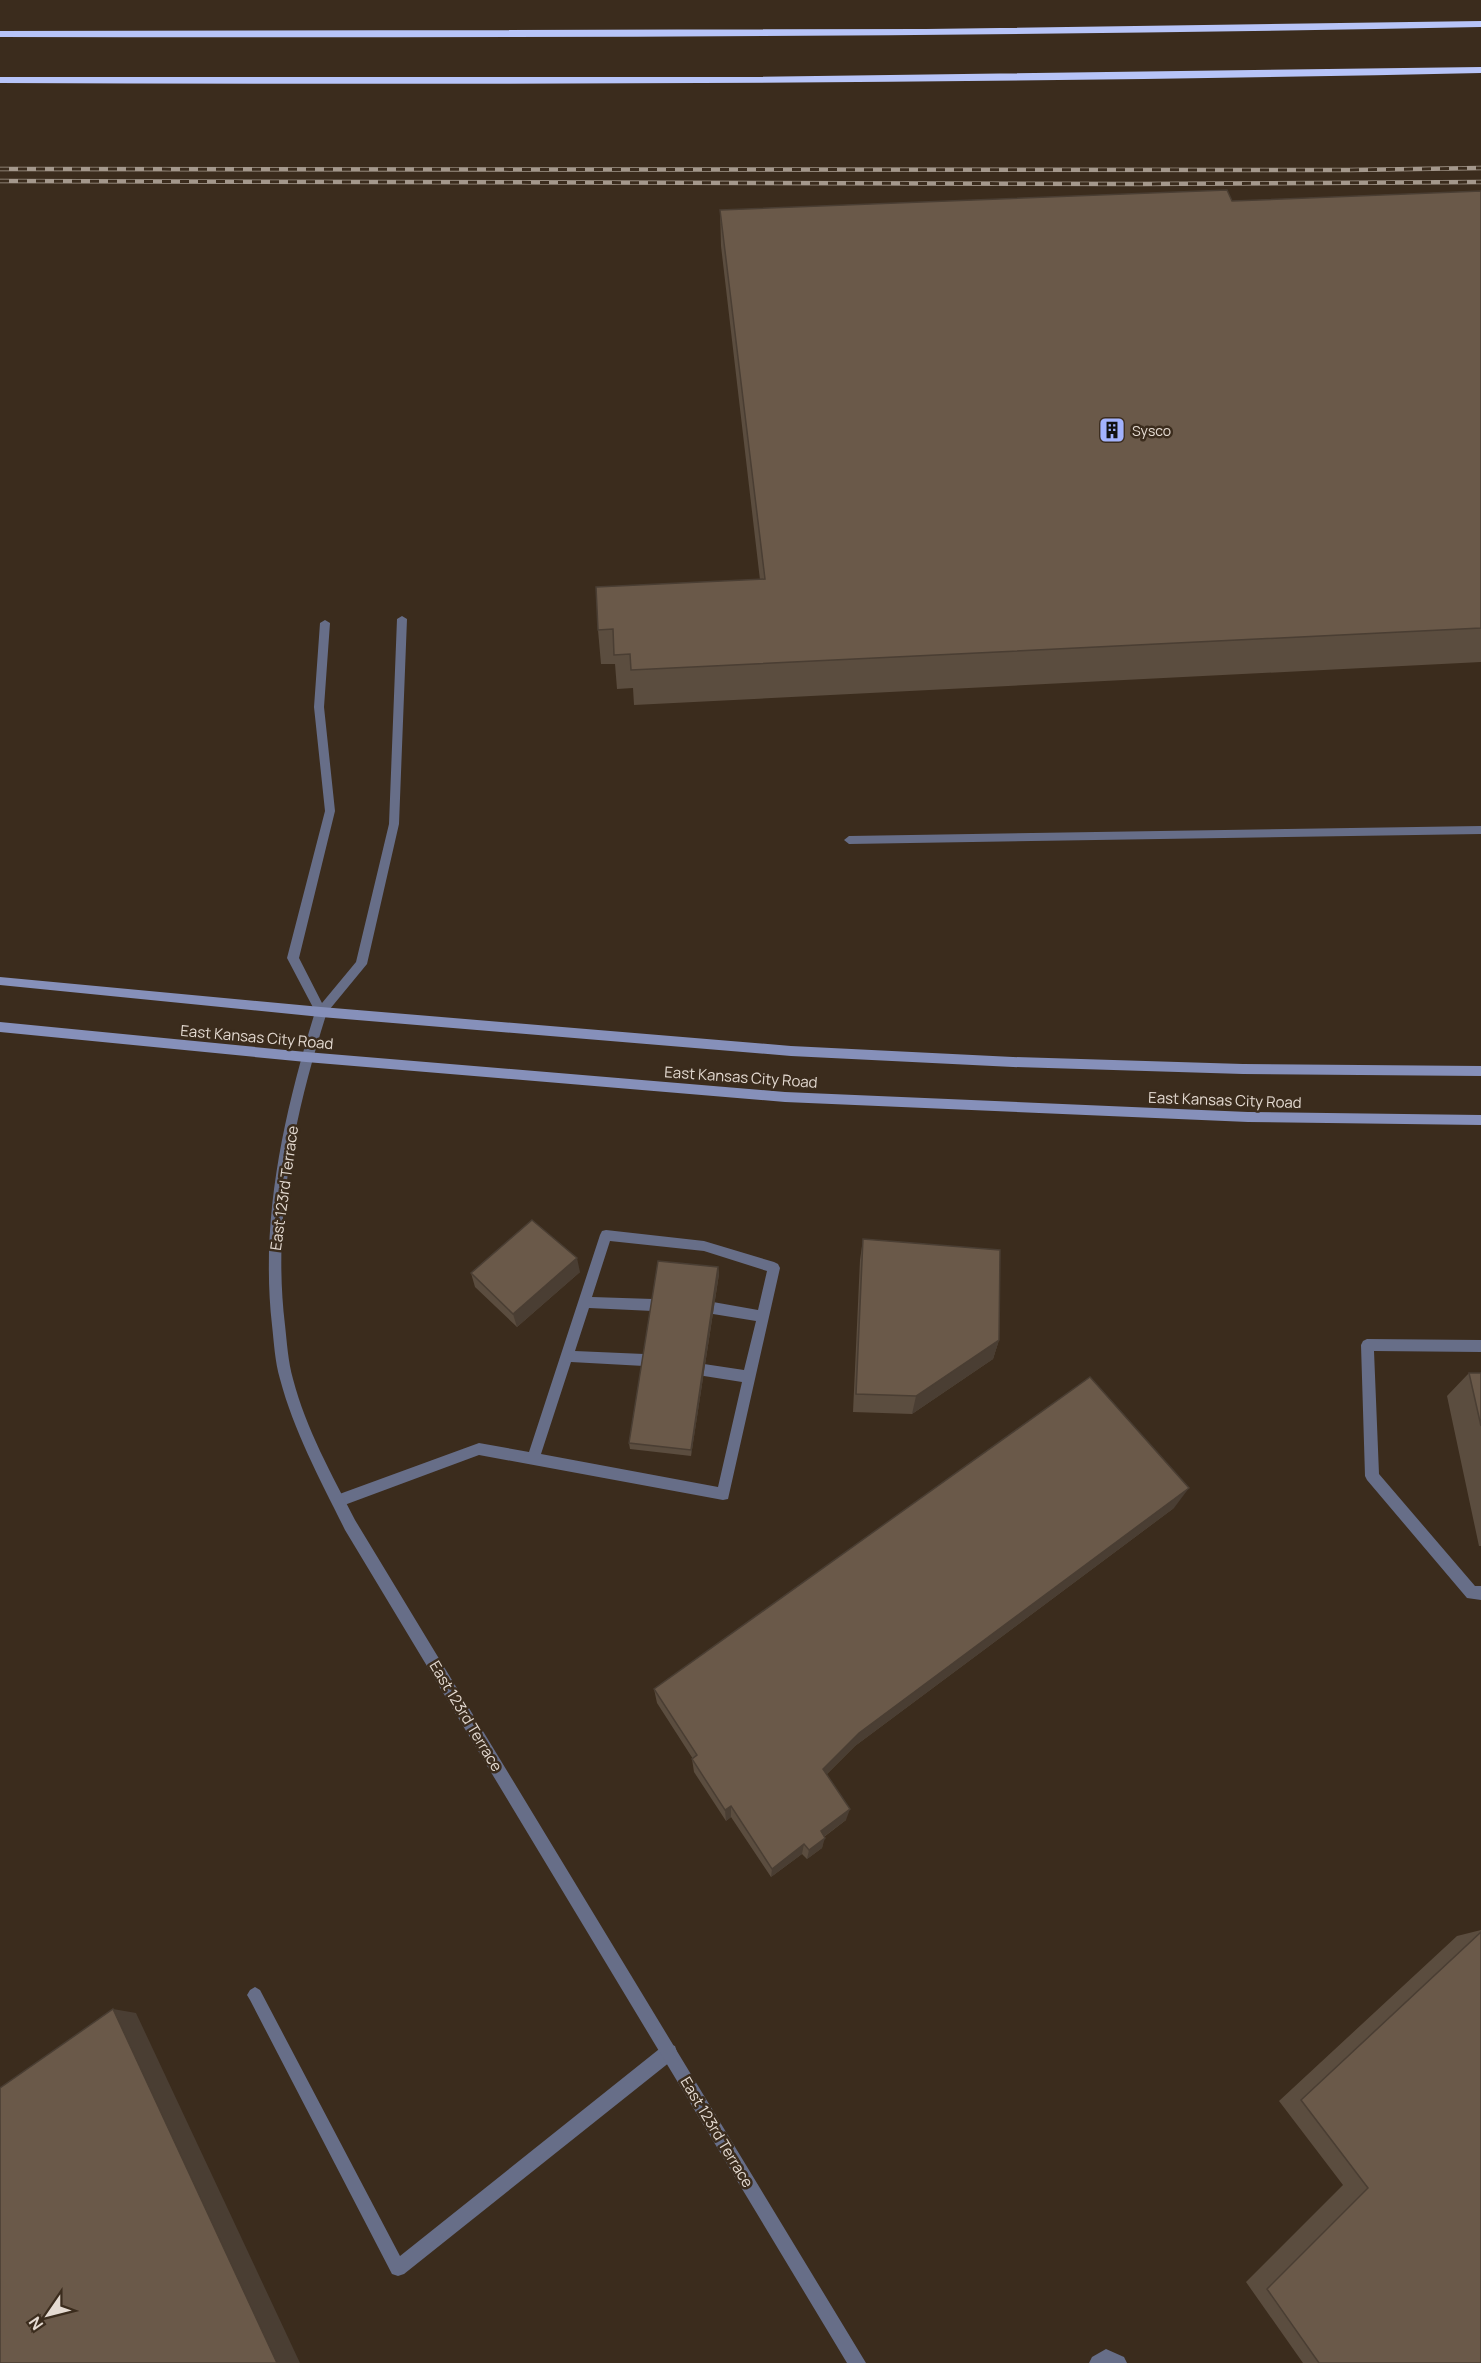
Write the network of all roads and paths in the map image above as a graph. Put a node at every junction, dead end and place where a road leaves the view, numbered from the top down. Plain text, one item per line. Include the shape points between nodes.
1 (1481, 24) edge
2 (0, 34) edge
3 (1481, 70) edge
4 (0, 80) edge
5 (402, 619) dead end
6 (325, 623) dead end
7 (1481, 830) edge
8 (849, 840) dead end
9 (0, 981) edge
10 (321, 1012) junction
11 (0, 1027) edge
12 (306, 1057) junction
13 (1481, 1071) edge
14 (1481, 1120) edge
15 (584, 1302) junction
16 (653, 1305) edge
17 (713, 1308) edge
18 (763, 1316) junction
19 (1481, 1346) edge
20 (567, 1356) junction
21 (644, 1360) edge
22 (704, 1370) edge
23 (749, 1377) junction
24 (533, 1459) junction
25 (339, 1501) junction
26 (1481, 1593) edge
27 (255, 1995) dead end
28 (669, 2052) junction
29 (857, 2363) edge
30 (1098, 2363) edge
31 (1118, 2363) edge

1 - 2 highway via 875,34
3 - 4 highway via 897,80
5 - 10 street via 394,824 361,964
6 - 10 street via 318,707 330,811 293,958
7 - 8 street
9 - 10 main road, East Kansas City Road
10 - 12 street, East 123rd Terrace
10 - 13 main road, East Kansas City Road via 791,1051 1208,1068
11 - 12 main road, East Kansas City Road
12 - 14 main road, East Kansas City Road via 785,1097 1248,1117
12 - 25 street, East 123rd Terrace via 281,1182 274,1241 275,1312 287,1382 311,1447
15 - 16 street
15 - 18 street via 606,1235 704,1246 774,1268
15 - 20 street
17 - 18 street
18 - 23 street
19 - 26 street via 1367,1345 1371,1476 1472,1593
20 - 21 street
20 - 24 street
22 - 23 street
23 - 24 street via 723,1494
24 - 25 street via 479,1449
25 - 28 street, East 123rd Terrace
27 - 28 street via 398,2268
28 - 29 street, East 123rd Terrace
30 - 31 street via 1106,2358

